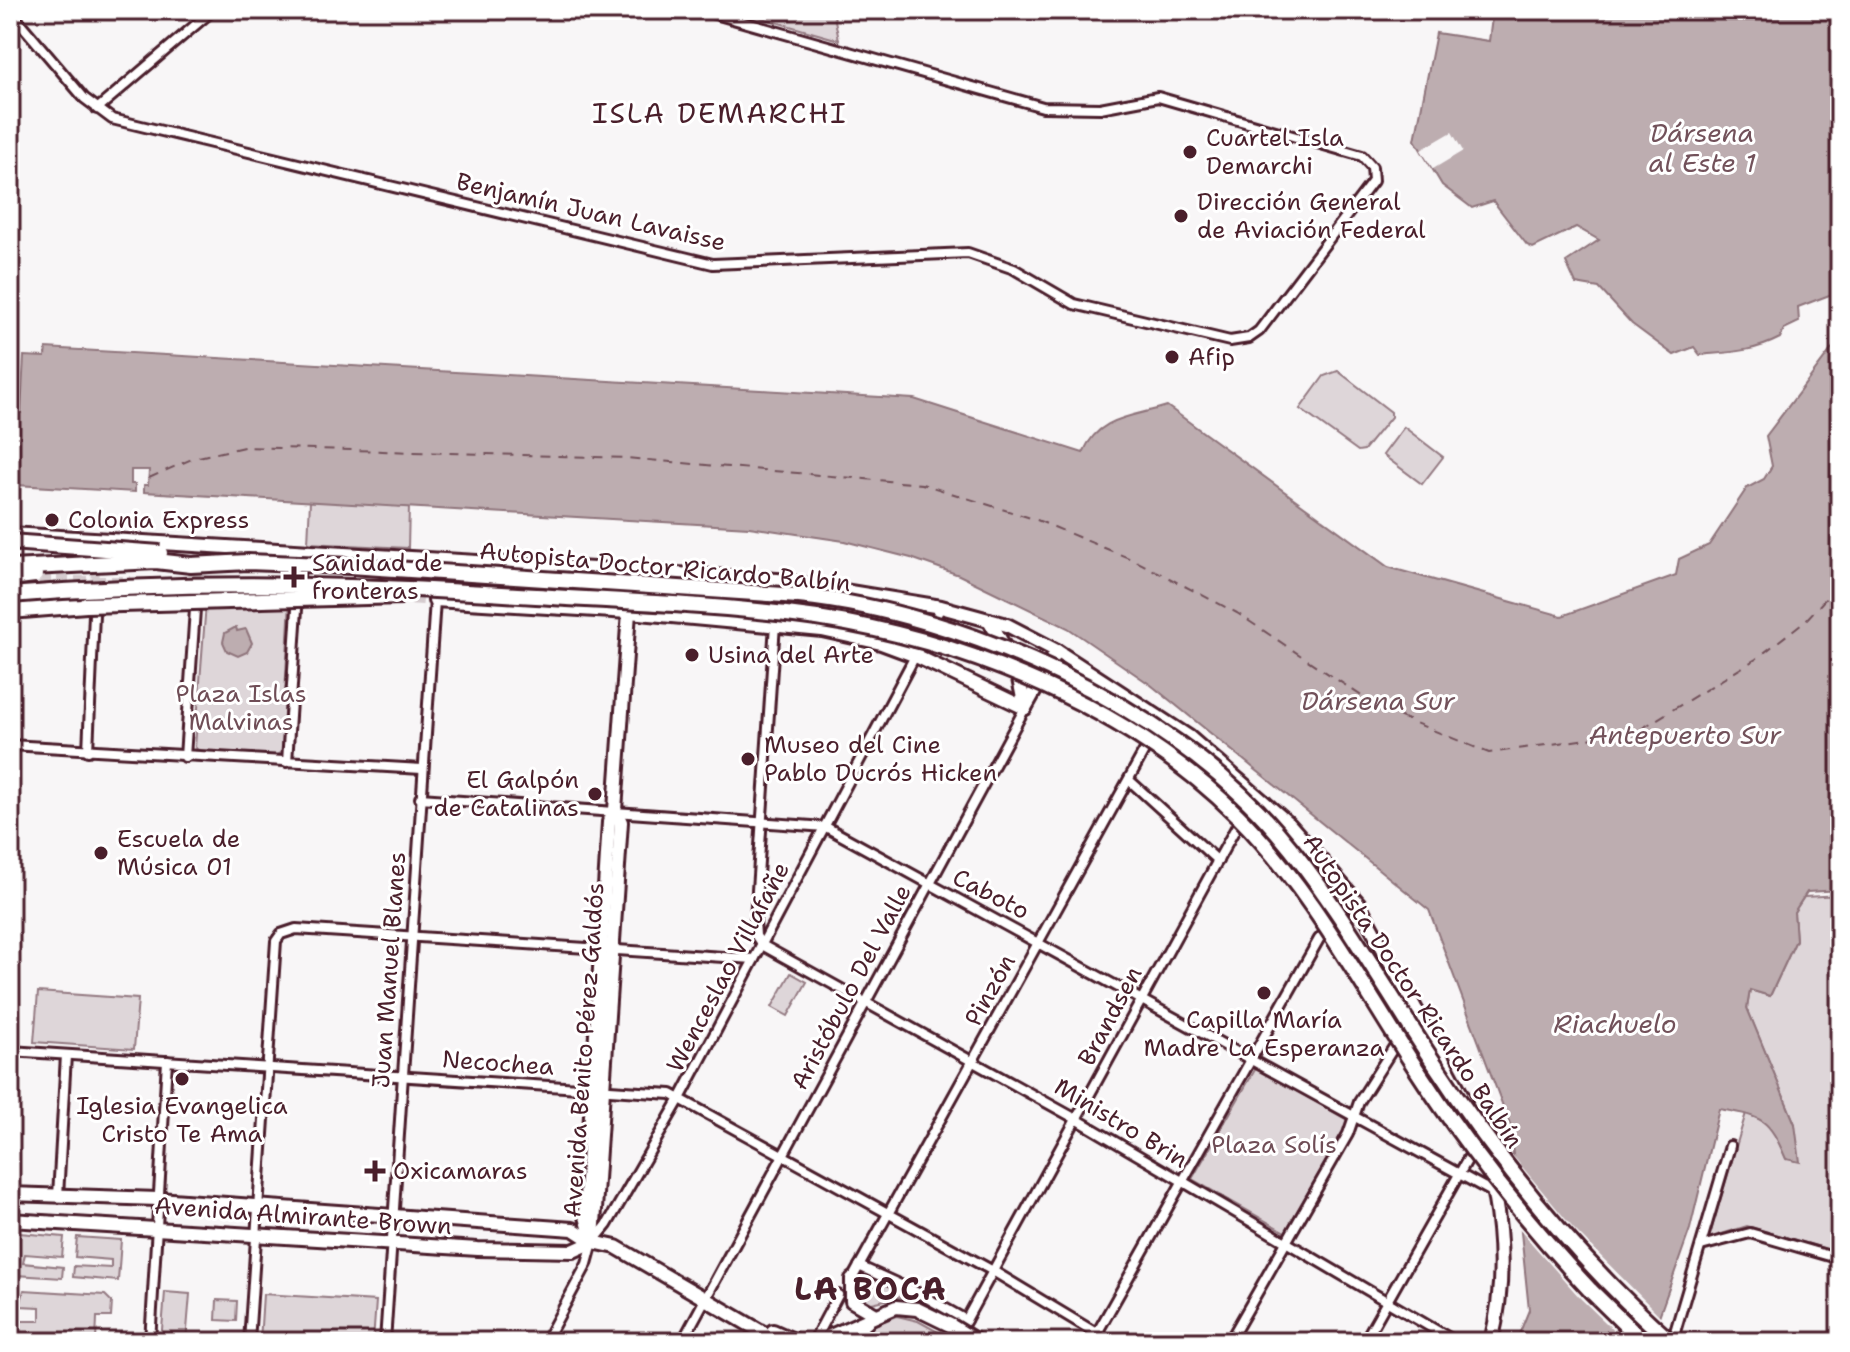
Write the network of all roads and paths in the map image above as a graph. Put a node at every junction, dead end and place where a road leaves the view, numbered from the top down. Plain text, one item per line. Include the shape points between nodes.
1 (701, 10) edge
2 (10, 11) edge
3 (206, 12) edge
4 (97, 109) junction
5 (10, 536) edge
6 (301, 551) junction
7 (248, 562) junction
8 (191, 565) junction
9 (10, 568) edge
10 (10, 578) edge
11 (490, 593) junction
12 (10, 595) edge
13 (435, 600) joint
14 (941, 607) junction
15 (90, 609) junction
16 (195, 609) tunnel mouth
17 (10, 611) edge
18 (629, 612) junction
19 (987, 618) junction
20 (775, 624) junction
21 (1057, 651) junction
22 (916, 656) junction
23 (1025, 708) junction
24 (1162, 718) junction
25 (10, 745) edge
26 (88, 751) junction
27 (185, 757) junction
28 (287, 762) junction
29 (422, 769) junction
30 (1129, 780) junction
31 (420, 798) junction
32 (1252, 798) junction
33 (615, 810) junction
34 (761, 820) junction
35 (826, 827) junction
36 (1218, 861) junction
37 (930, 885) junction
38 (1355, 897) junction
39 (1336, 916) junction
40 (412, 938) junction
41 (1040, 941) junction
42 (762, 945) junction
43 (608, 950) junction
44 (754, 959) junction
45 (1141, 997) junction
46 (869, 1003) junction
47 (1418, 1009) junction
48 (1407, 1027) junction
49 (10, 1051) edge
50 (66, 1055) junction
51 (1252, 1057) junction
52 (974, 1060) junction
53 (167, 1061) junction
54 (267, 1067) junction
55 (403, 1076) junction
56 (598, 1090) junction
57 (681, 1097) junction
58 (1354, 1116) junction
59 (1078, 1120) junction
60 (1480, 1138) junction
61 (1730, 1146) dead end
62 (785, 1157) junction
63 (1459, 1174) junction
64 (1182, 1182) junction
65 (1494, 1193) junction
66 (10, 1194) edge
67 (58, 1196) junction
68 (158, 1199) junction
69 (258, 1208) junction
70 (888, 1214) junction
71 (393, 1218) junction
72 (10, 1220) edge
73 (157, 1229) junction
74 (257, 1236) junction
75 (1286, 1241) junction
76 (593, 1242) junction
77 (390, 1244) junction
78 (1701, 1246) junction
79 (1840, 1259) edge
80 (859, 1266) junction
81 (993, 1271) junction
82 (852, 1279) joint
83 (838, 1295) dead end
84 (706, 1299) junction
85 (1387, 1302) junction
86 (876, 1315) junction
87 (966, 1320) junction
88 (758, 1328) junction
89 (1094, 1338) edge
90 (150, 1342) edge
91 (249, 1342) edge
92 (385, 1342) edge
93 (545, 1342) edge
94 (682, 1342) edge
95 (779, 1342) edge
96 (798, 1342) edge
97 (815, 1342) edge
98 (842, 1342) edge
99 (856, 1342) edge
100 (954, 1342) edge
101 (978, 1342) edge
102 (1111, 1342) edge
103 (1229, 1342) edge
104 (1364, 1342) edge
105 (1456, 1342) edge
106 (1491, 1342) edge
107 (1643, 1342) edge
108 (1672, 1342) edge

1 - 4 street, Benjamín Juan Lavaisse via 1043,107 1100,108 1158,97 1362,156 1372,167 1373,181 1259,331 1230,341 1074,304 1014,269 968,253 713,264 112,119
2 - 4 street, Benjamín Juan Lavaisse
3 - 4 street
5 - 6 main road
5 - 7 highway, bridge
6 - 14 main road via 777,580
6 - 28 street
7 - 8 highway, Autopista Doctor Ricardo Balbín, bridge
7 - 108 highway, Autopista Doctor Ricardo Balbín, bridge via 688,586 827,599 887,610 984,641 1118,705 1201,760 1276,830 1318,884 1505,1163 1565,1236
8 - 9 highway, Autopista Doctor Ricardo Balbín, bridge via 156,561
8 - 10 highway, bridge
11 - 12 highway, Autopista Doctor Ricardo Balbín, bridge via 273,583
11 - 15 highway, bridge
11 - 107 highway, Autopista Doctor Ricardo Balbín, bridge via 737,609 873,630 959,654 1044,687 1163,754 1216,795 1284,868 1474,1153 1558,1257
13 - 18 main road
13 - 29 street, Juan Manuel Blanes
14 - 19 main road
14 - 22 street, Wenceslao Villafañe
15 - 17 highway
15 - 26 street
16 - 27 street
18 - 20 main road
18 - 33 main road, Avenida Benito Pérez Galdós
19 - 21 main road
19 - 23 main road via 1013,660
20 - 22 main road via 849,636
20 - 34 street
21 - 23 main road, Aristóbulo Del Valle
21 - 24 main road
22 - 23 main road
22 - 35 street, Wenceslao Villafañe
23 - 37 street, Aristóbulo Del Valle
24 - 30 street, Pinzón
24 - 32 main road via 1210,755
25 - 26 street
26 - 27 street
27 - 28 street
28 - 29 street
29 - 31 street, Juan Manuel Blanes
30 - 36 street
30 - 41 street, Pinzón
31 - 33 street, Caboto
31 - 40 street, Juan Manuel Blanes
32 - 36 street, Brandsen
32 - 38 main road via 1306,842
32 - 39 main road
33 - 34 street, Caboto
33 - 43 main road, Avenida Benito Pérez Galdós via 621,822
34 - 35 street, Caboto
34 - 42 street via 755,920
35 - 37 street, Caboto
35 - 42 street, Wenceslao Villafañe
36 - 45 street, Brandsen
37 - 41 street, Caboto
37 - 46 street, Aristóbulo Del Valle
38 - 39 street
38 - 47 main road
39 - 48 main road
39 - 51 street
40 - 43 street
40 - 54 street via 284,932 276,941
40 - 55 street, Juan Manuel Blanes
41 - 45 street, Caboto
41 - 52 street, Pinzón
42 - 44 street, Wenceslao Villafañe
42 - 46 street, Ministro Brin
43 - 44 street
43 - 56 main road, Avenida Benito Pérez Galdós
44 - 57 street, Wenceslao Villafañe
45 - 51 street, Caboto
45 - 59 street, Brandsen
46 - 52 street, Ministro Brin
46 - 62 street, Aristóbulo Del Valle
47 - 48 street
47 - 60 main road
48 - 58 street
48 - 60 main road
49 - 50 street, Necochea
50 - 53 street, Necochea
50 - 67 street
51 - 58 street, Caboto
51 - 64 street
52 - 59 street, Ministro Brin
52 - 70 street, Pinzón
53 - 54 street, Necochea
53 - 68 street
54 - 55 street, Necochea
54 - 69 street
55 - 56 street, Necochea
55 - 71 street, Juan Manuel Blanes
56 - 57 street, Necochea
56 - 76 main road, Avenida Benito Pérez Galdós via 585,1218
57 - 62 street, Necochea
57 - 76 street, Wenceslao Villafañe
58 - 63 street, Caboto
58 - 75 street
59 - 64 street, Ministro Brin
59 - 81 street, Brandsen
60 - 63 street
60 - 65 main road
61 - 78 street
62 - 70 street, Necochea
62 - 84 street, Aristóbulo Del Valle
63 - 65 street, Caboto
63 - 85 street
64 - 75 street, Ministro Brin
64 - 89 street
65 - 106 main road via 1502,1260
66 - 67 main road, Avenida Almirante Brown
67 - 68 main road, Avenida Almirante Brown
68 - 69 main road, Avenida Almirante Brown
68 - 73 street
69 - 71 main road, Avenida Almirante Brown
69 - 74 street
70 - 80 street, Pinzón
70 - 81 street, Necochea
71 - 76 main road, Avenida Almirante Brown via 573,1229
71 - 77 street, Juan Manuel Blanes
72 - 73 main road, Avenida Almirante Brown
73 - 74 main road, Avenida Almirante Brown
73 - 90 street
74 - 77 main road, Avenida Almirante Brown
74 - 91 street
75 - 85 street, Ministro Brin
75 - 103 street
76 - 77 main road, Avenida Almirante Brown via 573,1251
76 - 84 main road, Avenida Almirante Brown via 613,1245
76 - 93 street, Wenceslao Villafañe via 587,1264
77 - 92 street, Juan Manuel Blanes
78 - 79 street via 1750,1233
78 - 108 street
80 - 82 street, Pinzón
80 - 87 street
81 - 87 street, Brandsen
81 - 89 street, Necochea
82 - 86 main road via 853,1303
83 - 97 street
84 - 88 main road, Avenida Almirante Brown
84 - 94 street, Aristóbulo Del Valle
85 - 104 street
85 - 105 street, Ministro Brin
86 - 97 main road
86 - 98 main road
86 - 99 main road
86 - 101 main road, bridge via 911,1307
87 - 100 street, Brandsen
88 - 95 main road, Avenida Almirante Brown
88 - 96 main road, Avenida Almirante Brown
89 - 102 street, Necochea

